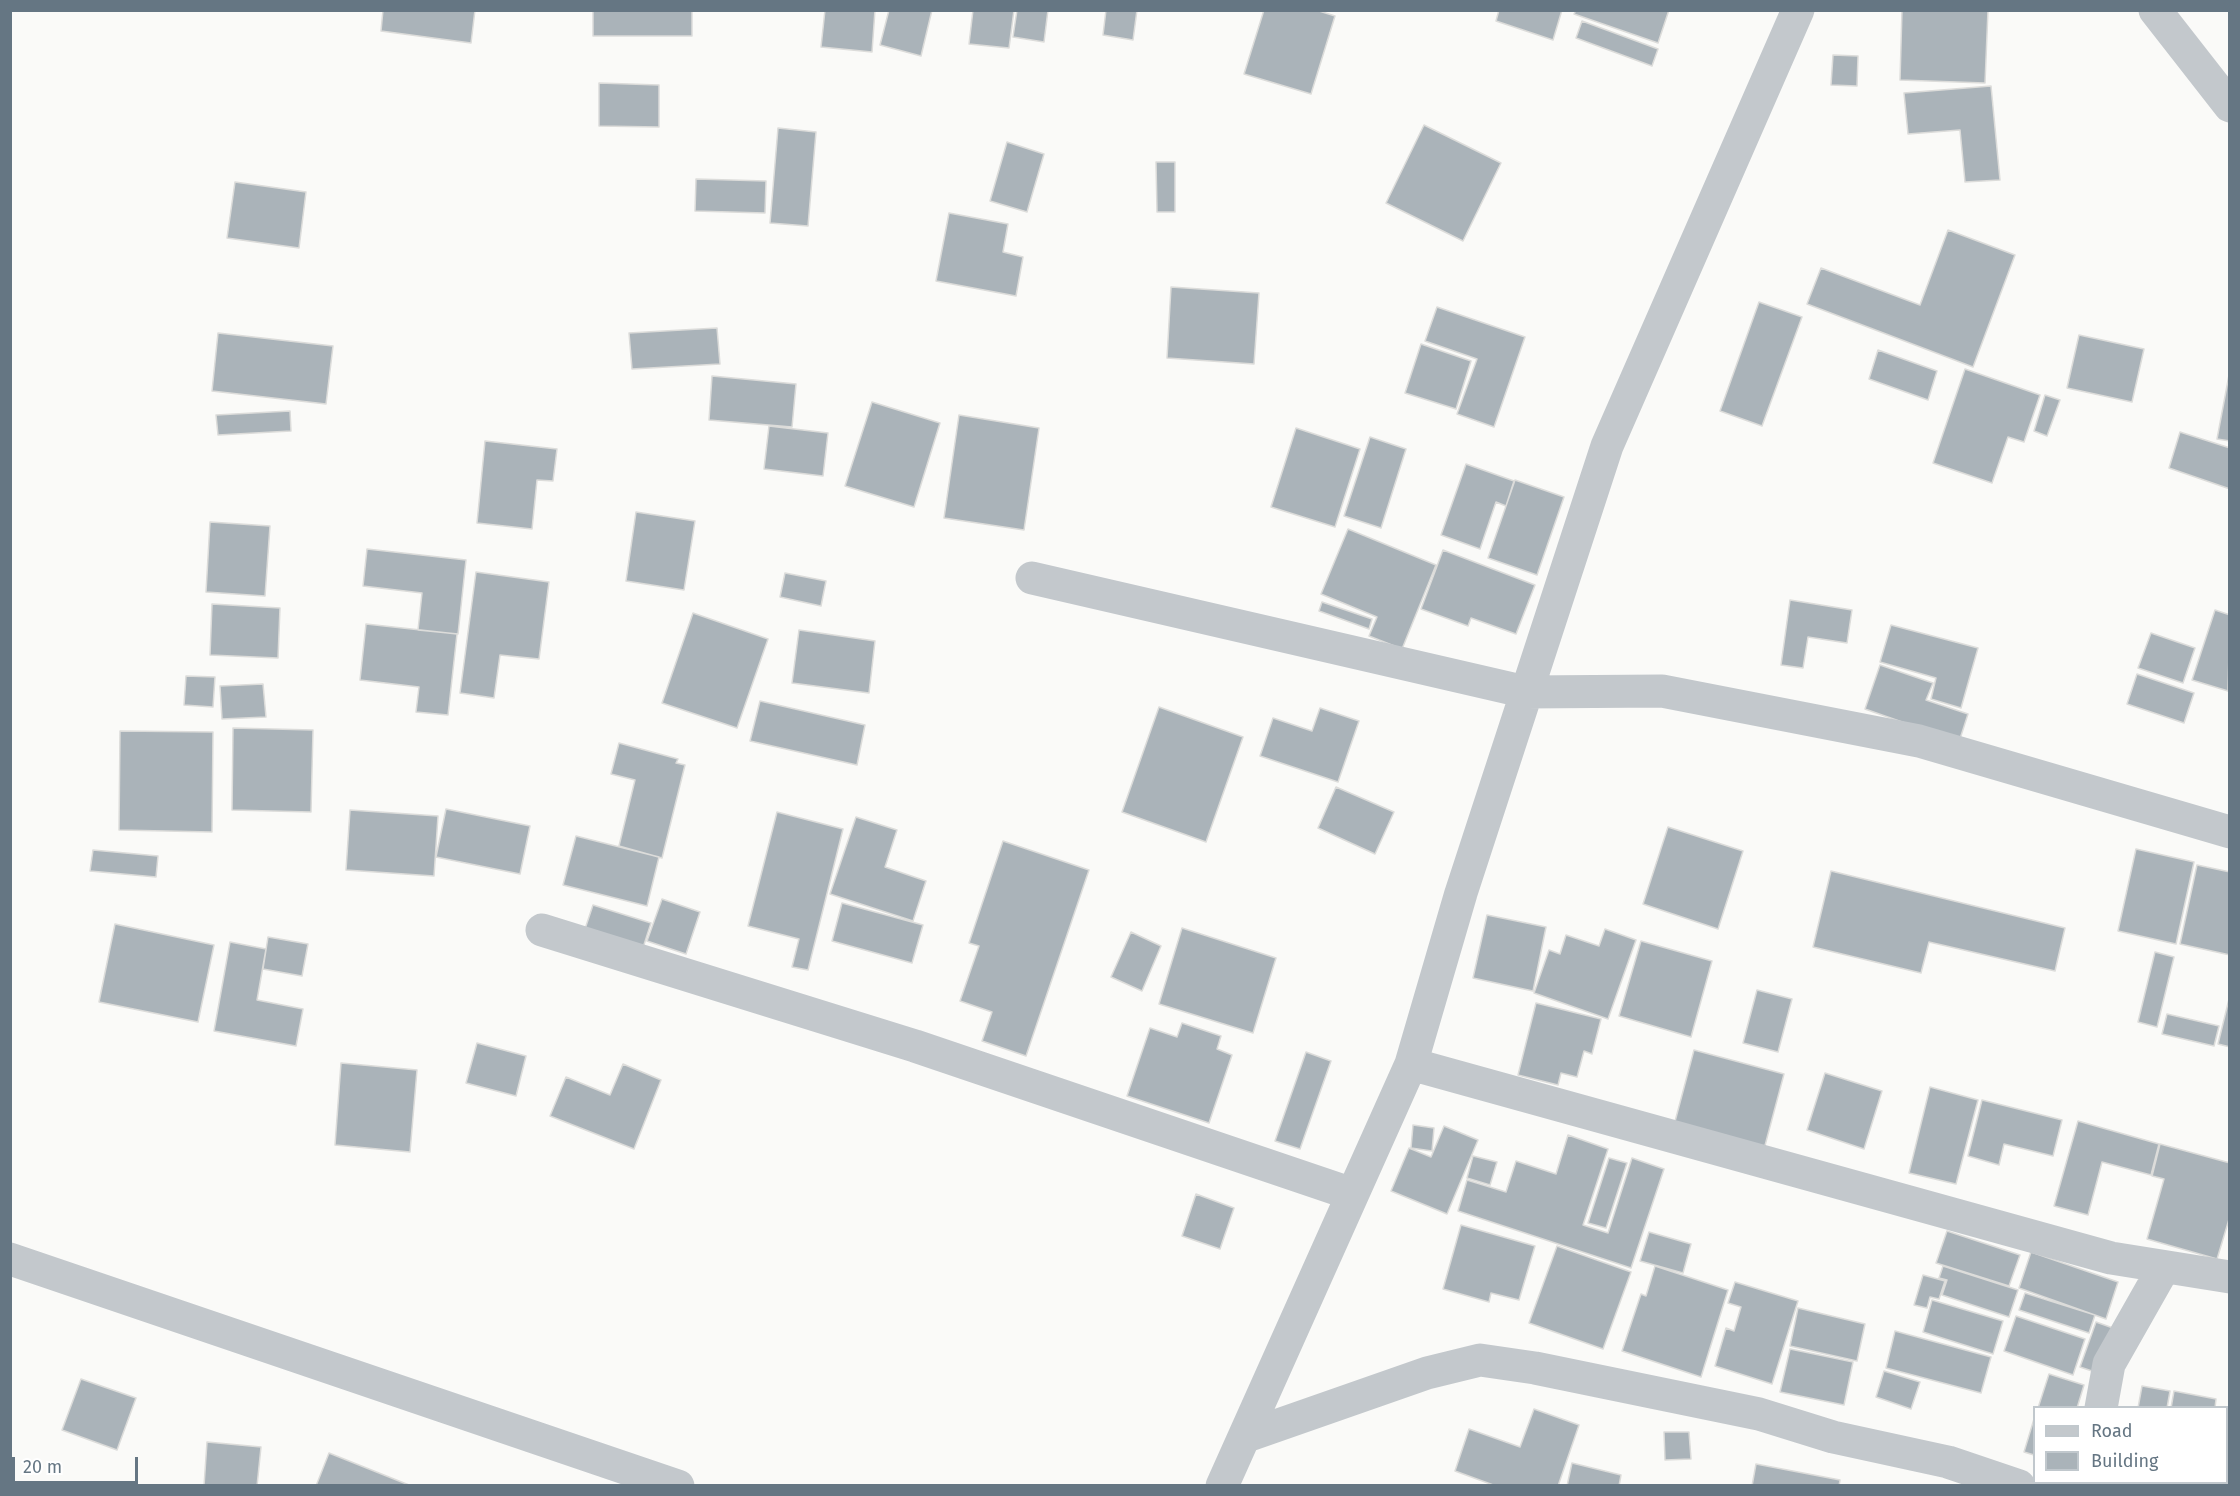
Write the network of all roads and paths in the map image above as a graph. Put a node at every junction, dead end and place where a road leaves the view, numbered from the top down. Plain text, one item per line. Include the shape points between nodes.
1 (1798, 10) edge
2 (2155, 10) edge
3 (2229, 106) edge
4 (1032, 578) dead end
5 (1526, 692) junction
6 (2229, 832) edge
7 (542, 930) dead end
8 (1411, 1064) junction
9 (1352, 1194) junction
10 (10, 1259) edge
11 (2164, 1267) junction
12 (2229, 1276) edge
13 (2101, 1406) edge
14 (1244, 1437) junction
15 (678, 1485) edge
16 (1222, 1485) edge
17 (2019, 1485) edge

1 - 5 street via 1606,446
2 - 3 street
4 - 5 street
5 - 6 street via 1662,691 1919,741
5 - 8 street
7 - 9 street via 915,1046
8 - 9 street
8 - 11 street via 2111,1258
9 - 14 street
10 - 15 street
11 - 12 street
11 - 13 street via 2109,1364
14 - 16 street
14 - 17 street via 1427,1373 1480,1360 1759,1414 1833,1437 1948,1462

